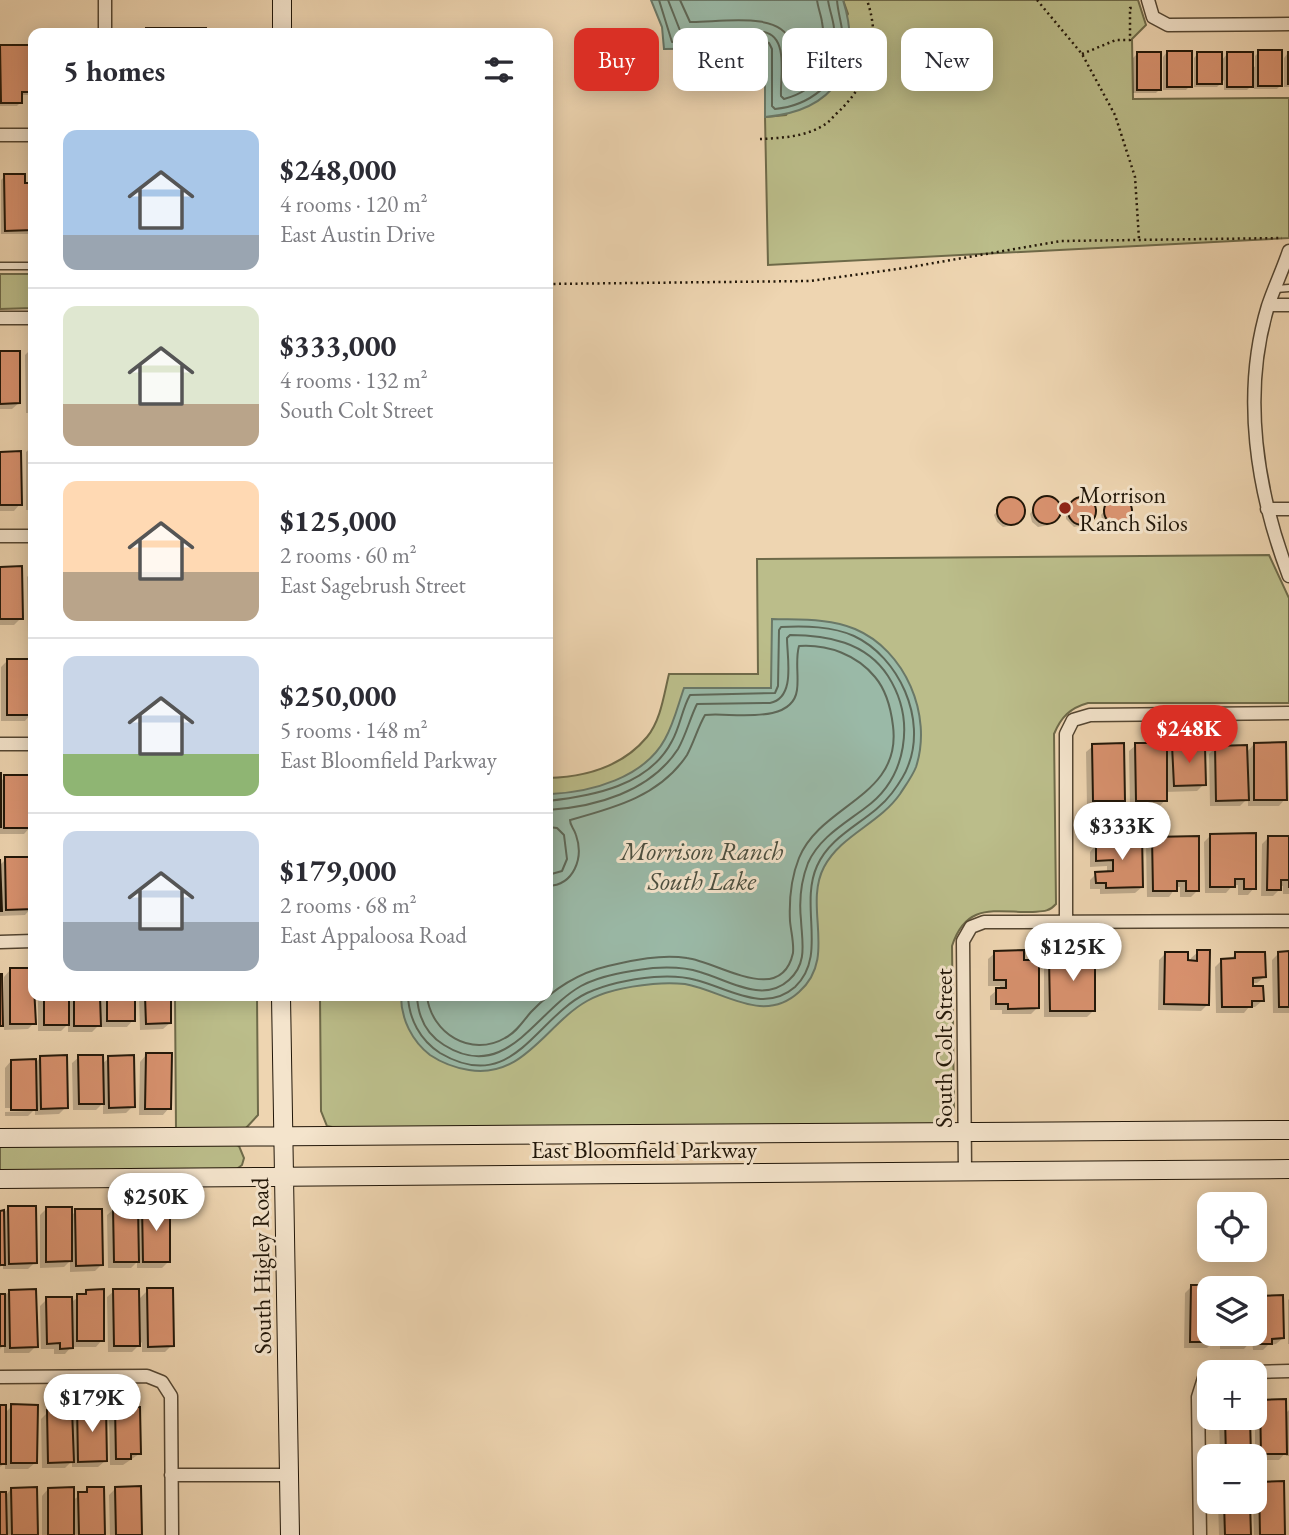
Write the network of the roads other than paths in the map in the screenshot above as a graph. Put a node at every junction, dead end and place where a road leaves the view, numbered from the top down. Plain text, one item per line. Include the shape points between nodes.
1 (105, 0) edge
2 (282, 0) edge
3 (1150, 8) edge
4 (1289, 24) edge
5 (105, 28) edge
6 (282, 28) edge
7 (0, 135) edge
8 (28, 135) edge
9 (1289, 251) edge
10 (0, 266) edge
11 (28, 266) edge
12 (1282, 288) edge
13 (1269, 305) junction
14 (1289, 305) edge
15 (0, 318) edge
16 (28, 318) edge
17 (1267, 509) junction
18 (1289, 509) edge
19 (0, 536) edge
20 (28, 536) edge
21 (1289, 576) edge
22 (1289, 713) edge
23 (0, 744) edge
24 (28, 744) edge
25 (1289, 921) edge
26 (1066, 922) junction
27 (28, 941) edge
28 (0, 942) edge
29 (281, 1001) edge
30 (964, 1130) junction
31 (1289, 1130) edge
32 (283, 1136) junction
33 (0, 1138) edge
34 (1289, 1169) edge
35 (965, 1171) junction
36 (283, 1177) junction
37 (0, 1179) edge
38 (1289, 1371) edge
39 (1267, 1372) edge
40 (0, 1377) edge
41 (1198, 1430) edge
42 (171, 1475) junction
43 (289, 1475) junction
44 (172, 1535) edge
45 (290, 1535) edge
46 (1200, 1535) edge

1 - 5 street
2 - 6 street
3 - 4 street via 1168,25
7 - 8 street
9 - 12 street
10 - 11 lane
12 - 13 street
13 - 14 street
13 - 17 street via 1255,402 1256,446
15 - 16 street
17 - 18 street
17 - 21 street
19 - 20 street
22 - 26 street via 1090,715 1073,720 1066,734
23 - 24 street
25 - 26 street
26 - 30 street, South Colt Street via 984,922 971,927 963,941
27 - 28 street
29 - 32 street, South Higley Road
30 - 31 street, East Bloomfield Parkway
30 - 32 street, East Bloomfield Parkway
30 - 35 street, South Colt Street
32 - 33 street, East Bloomfield Parkway
32 - 36 street, South Higley Road
34 - 35 street, East Bloomfield Parkway
35 - 36 street, East Bloomfield Parkway
36 - 37 street, East Bloomfield Parkway
36 - 43 street, South Higley Road
38 - 39 street
40 - 42 street via 155,1378 171,1396
41 - 46 street
42 - 43 street
42 - 44 street
43 - 45 street, South Higley Road

